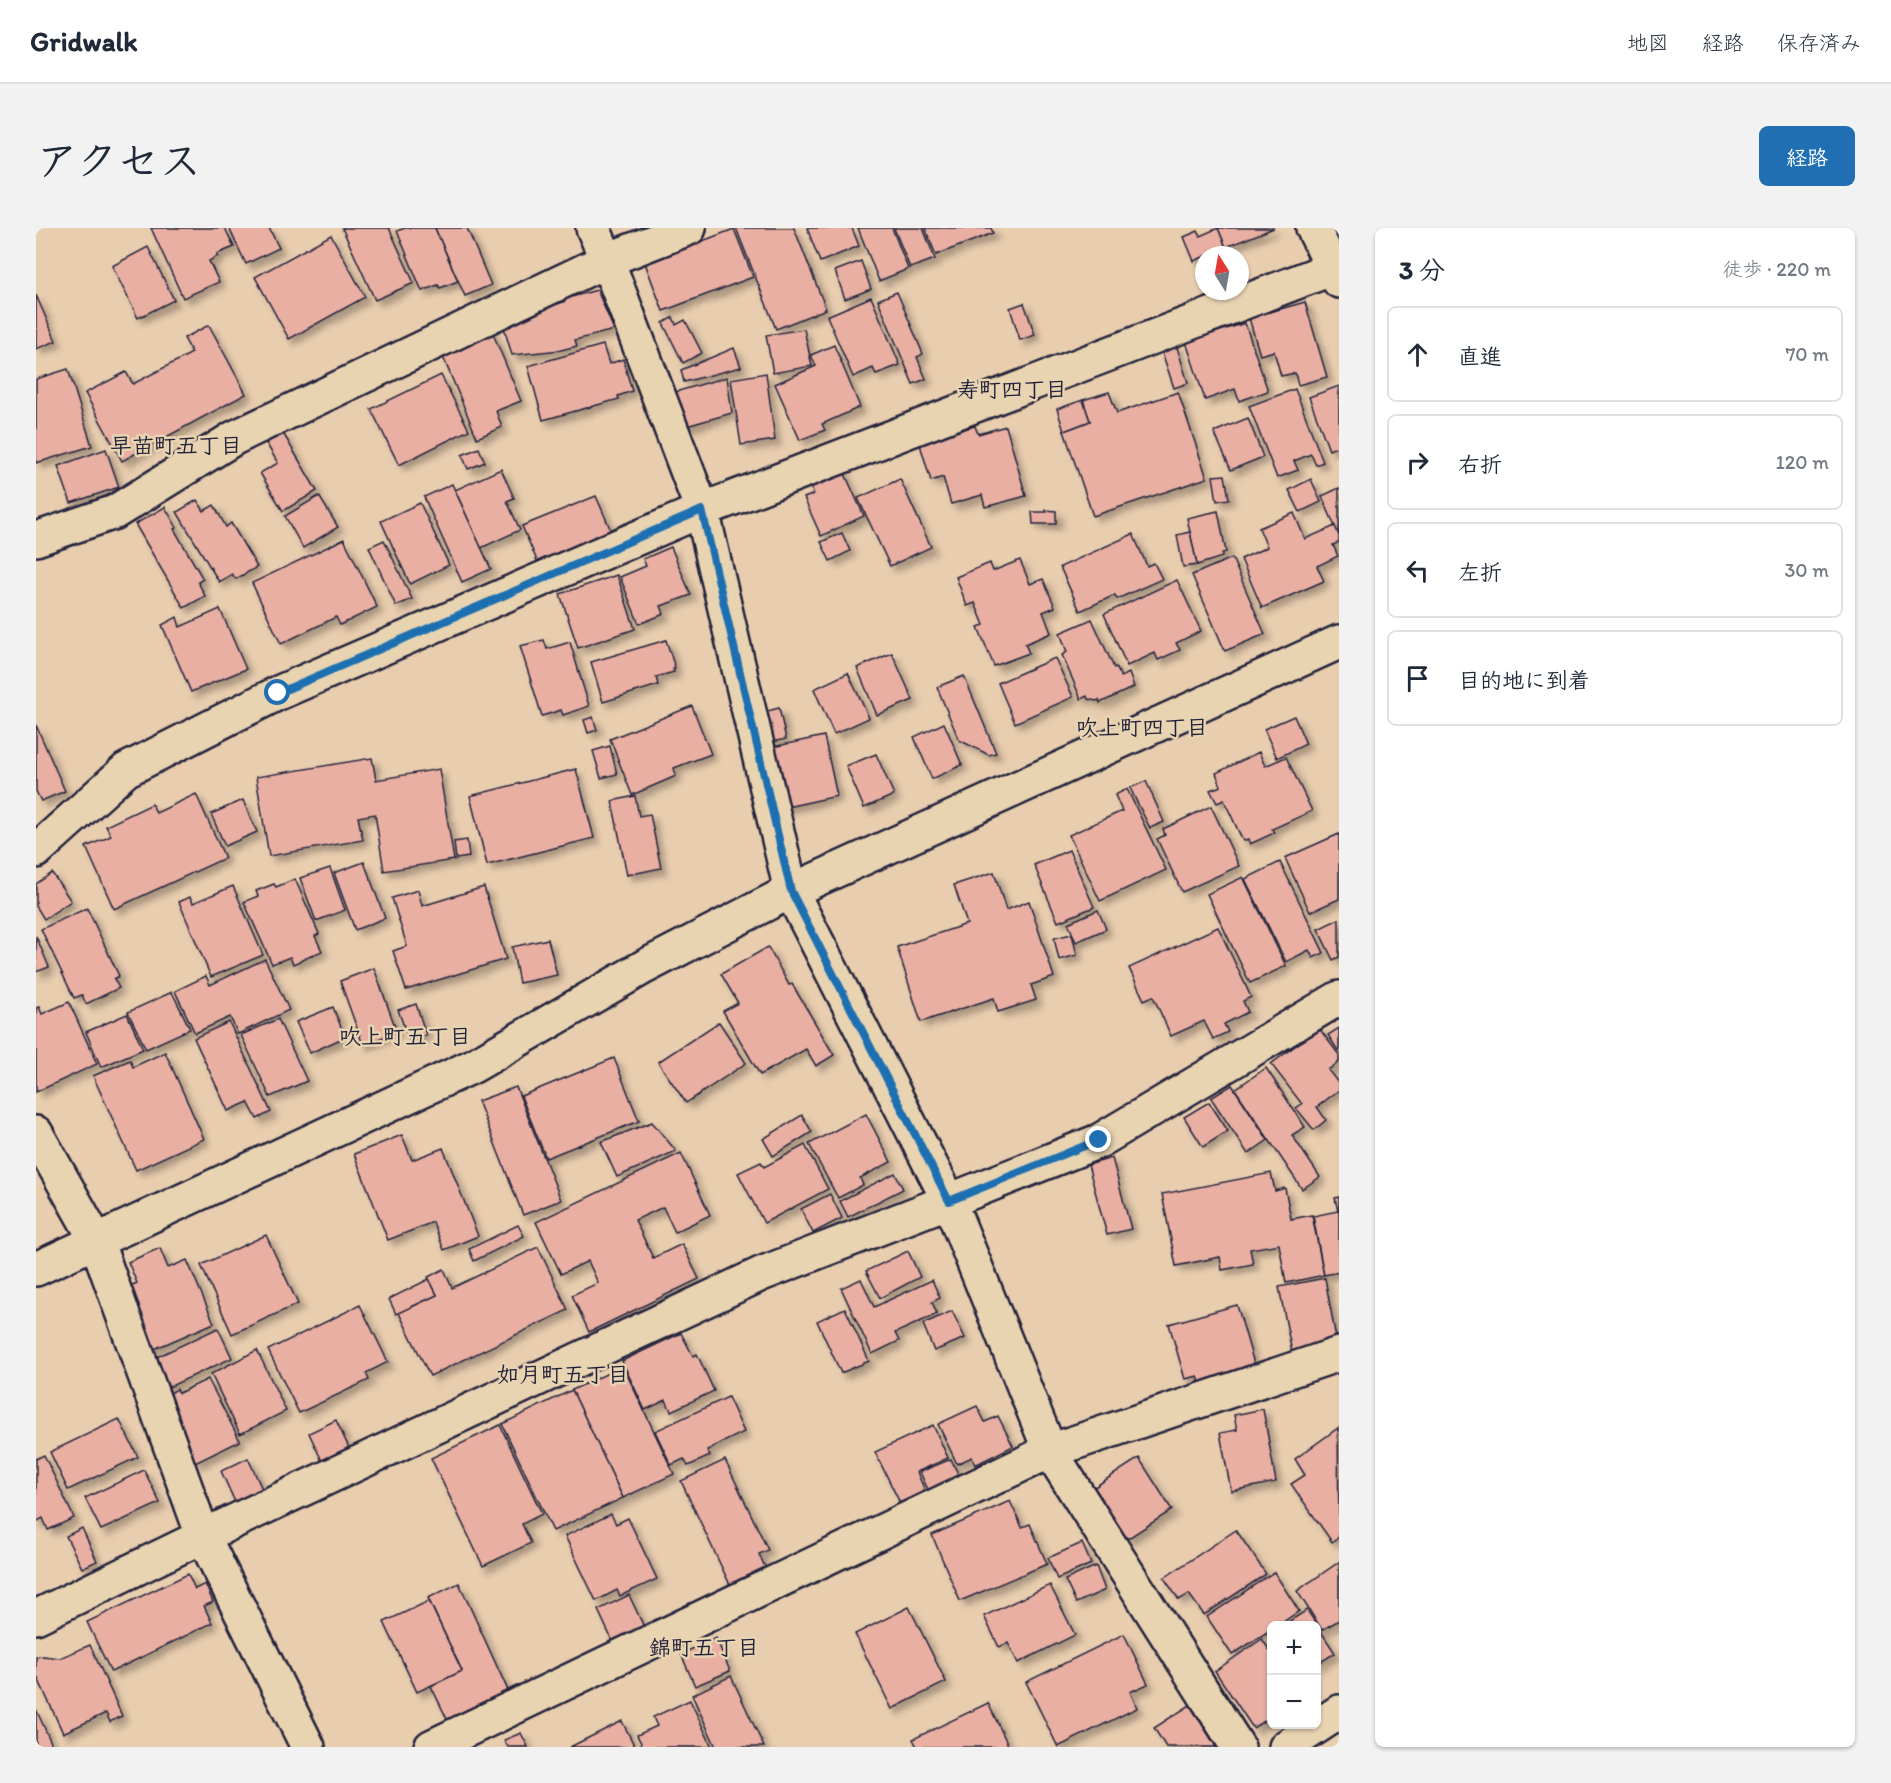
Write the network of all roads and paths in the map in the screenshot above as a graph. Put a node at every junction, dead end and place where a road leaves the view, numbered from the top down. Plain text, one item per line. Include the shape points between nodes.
1 (592, 228) edge
2 (688, 228) edge
3 (1313, 228) edge
4 (607, 260) junction
5 (1336, 274) edge
6 (702, 510) junction
7 (36, 539) edge
8 (1339, 642) edge
9 (36, 851) edge
10 (791, 891) junction
11 (1339, 998) edge
12 (36, 1133) edge
13 (949, 1201) junction
14 (96, 1240) junction
15 (36, 1269) edge
16 (1339, 1354) edge
17 (1050, 1451) junction
18 (203, 1536) junction
19 (36, 1617) edge
20 (1339, 1712) edge
21 (308, 1747) edge
22 (431, 1747) edge
23 (1238, 1747) edge
24 (1286, 1747) edge

1 - 4 street
2 - 4 street
3 - 5 street
4 - 6 street
4 - 7 street via 234,438 115,512
5 - 6 street
6 - 9 street via 278,693 126,770
6 - 10 street
8 - 10 street
10 - 13 street
10 - 14 street via 644,967 473,1066
11 - 13 street via 1099,1140
12 - 14 street
13 - 17 street
13 - 18 street via 761,1274
14 - 15 street
14 - 18 street
16 - 17 street
17 - 22 street
17 - 23 street
18 - 19 street
18 - 21 street
20 - 24 street

